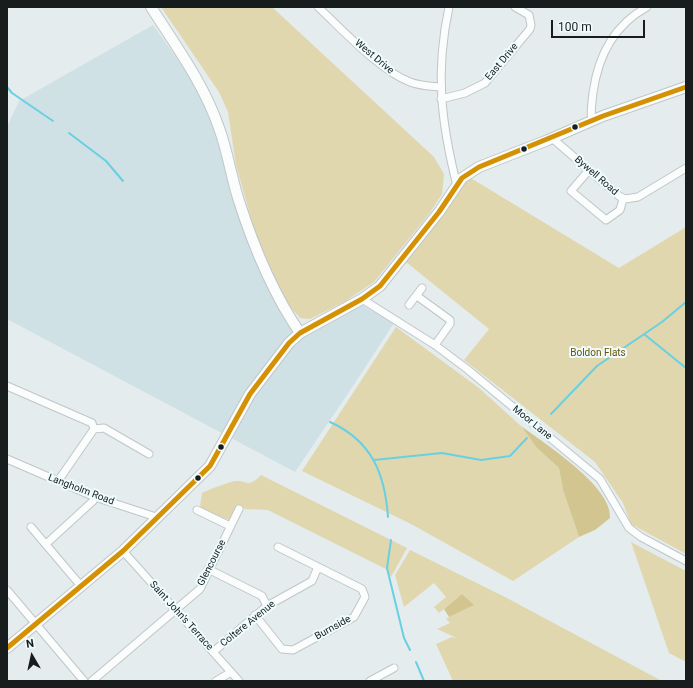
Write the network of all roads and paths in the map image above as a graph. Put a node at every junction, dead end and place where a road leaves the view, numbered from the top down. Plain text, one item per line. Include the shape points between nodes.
1 (151, 7) edge
2 (318, 7) edge
3 (449, 7) edge
4 (515, 7) edge
5 (647, 7) edge
6 (440, 87) junction
7 (686, 87) edge
8 (441, 99) junction
9 (592, 121) junction
10 (552, 138) junction
11 (686, 168) edge
12 (589, 170) junction
13 (457, 186) junction
14 (623, 199) junction
15 (422, 288) dead end
16 (417, 296) junction
17 (362, 299) junction
18 (409, 305) dead end
19 (300, 333) junction
20 (435, 345) junction
21 (7, 386) edge
22 (94, 429) junction
23 (149, 454) dead end
24 (7, 459) edge
25 (58, 481) junction
26 (95, 497) junction
27 (239, 509) dead end
28 (197, 510) dead end
29 (156, 517) junction
30 (31, 526) dead end
31 (230, 526) junction
32 (46, 544) junction
33 (278, 547) dead end
34 (123, 551) junction
35 (686, 562) edge
36 (318, 567) junction
37 (208, 569) junction
38 (81, 586) junction
39 (7, 590) edge
40 (267, 606) junction
41 (176, 611) junction
42 (255, 615) junction
43 (36, 624) junction
44 (7, 648) edge
45 (213, 652) junction
46 (394, 668) dead end
47 (231, 672) junction
48 (84, 681) edge
49 (92, 681) edge
50 (216, 681) edge
51 (239, 681) edge
52 (370, 681) edge

1 - 19 main road via 200,84 219,128 239,201 262,267 283,308
2 - 6 street, West Drive via 399,77 417,85
3 - 6 street
4 - 8 street, East Drive via 529,15 530,29 492,76 476,88
5 - 9 street via 623,25 605,50 598,66 594,86 590,113
6 - 8 street
7 - 9 main road
8 - 13 street via 445,134
9 - 10 main road
10 - 12 street, Bywell Road
10 - 13 main road via 479,166 462,178
11 - 14 street, Bywell Road via 638,198
12 - 14 street, Bywell Road
12 - 14 street via 571,191 606,220 620,210
13 - 17 main road via 380,286
15 - 16 street
16 - 18 street
16 - 20 street via 450,320 450,324
17 - 19 main road
17 - 20 street, Moor Lane
19 - 29 main road via 289,343 250,394 210,466
20 - 35 street, Moor Lane via 593,473 605,486 629,528
21 - 22 street via 92,423
22 - 23 street via 104,428
22 - 25 street
24 - 25 street, Langholm Road
25 - 26 street, Langholm Road
26 - 29 street, Langholm Road
26 - 32 street
27 - 31 street, Glencourse
28 - 31 street
29 - 34 main road
30 - 32 street
31 - 37 street, Glencourse
32 - 38 street
33 - 36 street, Burnside
34 - 38 main road
34 - 41 street, Saint John's Terrace
36 - 40 street, Coltere Avenue via 312,581
36 - 42 street, Burnside via 362,589 365,597 354,617 293,650 282,649
37 - 40 street via 262,596
37 - 41 street, Glencourse via 200,589
38 - 43 main road
39 - 43 street
40 - 42 street, Coltere Avenue
41 - 45 street, Saint John's Terrace
41 - 49 street, Glencourse
42 - 45 street, Coltere Avenue
43 - 44 main road
43 - 48 street
45 - 47 street, Saint John's Terrace
46 - 52 street
47 - 50 street
47 - 51 street, Saint John's Terrace

